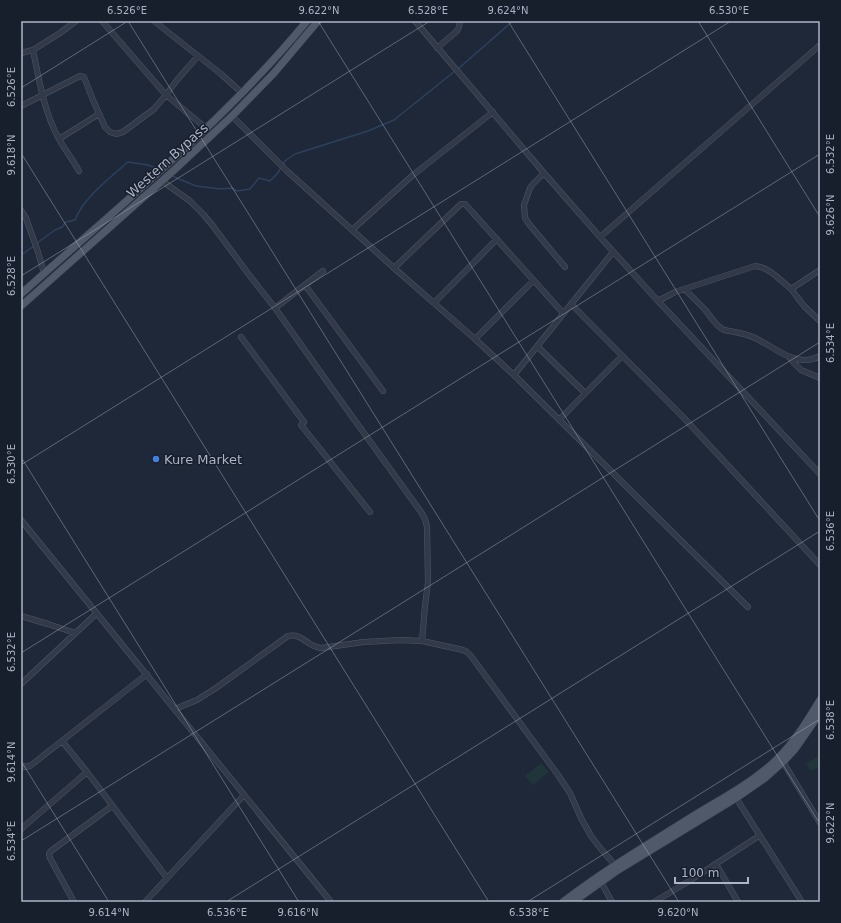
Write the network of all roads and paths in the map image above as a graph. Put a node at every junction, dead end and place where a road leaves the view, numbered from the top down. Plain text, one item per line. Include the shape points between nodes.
1 (102, 21) edge
2 (154, 21) edge
3 (307, 21) edge
4 (318, 21) edge
5 (415, 21) edge
6 (72, 22) edge
7 (459, 22) edge
8 (820, 45) edge
9 (437, 48) junction
10 (32, 50) junction
11 (21, 53) edge
12 (198, 56) junction
13 (242, 93) junction
14 (42, 95) junction
15 (166, 96) junction
16 (21, 106) edge
17 (493, 112) junction
18 (99, 114) junction
19 (232, 116) junction
20 (206, 128) junction
21 (59, 139) junction
22 (79, 171) dead end
23 (544, 173) junction
24 (164, 179) junction
25 (22, 213) edge
26 (352, 230) junction
27 (600, 237) junction
28 (497, 239) junction
29 (613, 252) junction
30 (565, 267) dead end
31 (394, 268) junction
32 (323, 270) dead end
33 (820, 270) edge
34 (44, 273) junction
35 (533, 281) junction
36 (305, 285) junction
37 (685, 289) junction
38 (791, 289) junction
39 (21, 294) edge
40 (658, 301) junction
41 (434, 303) junction
42 (571, 304) junction
43 (21, 306) edge
44 (275, 308) junction
45 (563, 313) junction
46 (820, 321) edge
47 (241, 337) dead end
48 (475, 339) junction
49 (537, 346) junction
50 (622, 356) junction
51 (820, 356) edge
52 (789, 357) junction
53 (514, 375) junction
54 (820, 378) edge
55 (383, 391) dead end
56 (585, 393) junction
57 (559, 420) junction
58 (820, 474) edge
59 (370, 512) dead end
60 (21, 520) edge
61 (820, 565) edge
62 (748, 607) dead end
63 (97, 613) junction
64 (21, 616) edge
65 (75, 633) junction
66 (422, 641) junction
67 (147, 674) junction
68 (21, 684) edge
69 (820, 700) edge
70 (175, 709) junction
71 (820, 713) edge
72 (62, 741) junction
73 (783, 762) junction
74 (21, 765) edge
75 (87, 772) junction
76 (244, 795) junction
77 (736, 798) junction
78 (112, 806) junction
79 (820, 823) edge
80 (21, 829) edge
81 (760, 836) junction
82 (716, 864) junction
83 (615, 865) junction
84 (167, 878) junction
85 (601, 882) junction
86 (664, 896) junction
87 (74, 902) edge
88 (145, 902) edge
89 (331, 902) edge
90 (563, 902) edge
91 (573, 902) edge
92 (612, 902) edge
93 (654, 902) edge
94 (668, 902) edge
95 (738, 902) edge
96 (802, 902) edge

1 - 15 street
2 - 12 street
3 - 13 main road, Western Bypass
4 - 19 main road, Western Bypass via 274,73
5 - 9 street
6 - 10 street via 56,36
7 - 9 street via 457,31
8 - 27 street
9 - 17 street
10 - 11 street
10 - 14 street
12 - 13 street
12 - 15 street
13 - 20 main road, Western Bypass
14 - 16 street
14 - 18 street via 82,76
14 - 21 street
15 - 18 street via 144,118 116,134 105,127
15 - 20 street
17 - 23 street
17 - 26 street via 412,175
18 - 21 street
19 - 24 main road, Western Bypass
19 - 26 street
20 - 34 main road, Western Bypass
21 - 22 street
23 - 27 street
23 - 30 street via 530,188 524,205 525,218
24 - 43 main road, Western Bypass
24 - 44 street via 203,214
25 - 34 street
26 - 31 street
27 - 29 street
28 - 31 street via 467,205 462,204
28 - 35 street
28 - 41 street
29 - 40 street
29 - 42 street
31 - 41 street
32 - 36 street
33 - 38 street
34 - 39 main road, Western Bypass
35 - 45 street
35 - 48 street
36 - 44 street
36 - 55 street
37 - 38 street via 755,266 766,269
37 - 40 street
37 - 52 street via 720,328 755,338
38 - 46 street
40 - 58 street
41 - 48 street
42 - 45 street
42 - 50 street
44 - 66 street via 425,519 428,582
45 - 49 street
47 - 59 street
48 - 53 street
49 - 53 street
49 - 56 street
50 - 56 street
50 - 61 street via 684,418
51 - 52 street via 808,361
52 - 54 street via 801,370
53 - 57 street
56 - 57 street
57 - 62 street
60 - 63 street
63 - 65 street
63 - 67 street
64 - 65 street
65 - 68 street
66 - 70 street via 364,642 321,648 301,637 288,636 216,688 197,700
66 - 83 street via 467,652 558,775 591,836
67 - 70 street
67 - 72 street
69 - 83 main road via 797,737 763,772
70 - 76 street
71 - 73 main road
72 - 74 street via 30,766
72 - 75 street
73 - 77 main road
73 - 79 street
75 - 78 street
75 - 80 street
76 - 84 street
76 - 89 street
77 - 81 street
77 - 85 main road
78 - 84 street
78 - 87 street via 49,854
81 - 82 street
81 - 96 street
82 - 86 street
82 - 95 street
83 - 90 main road
84 - 88 street
85 - 91 main road
85 - 92 street
86 - 93 street
86 - 94 street

